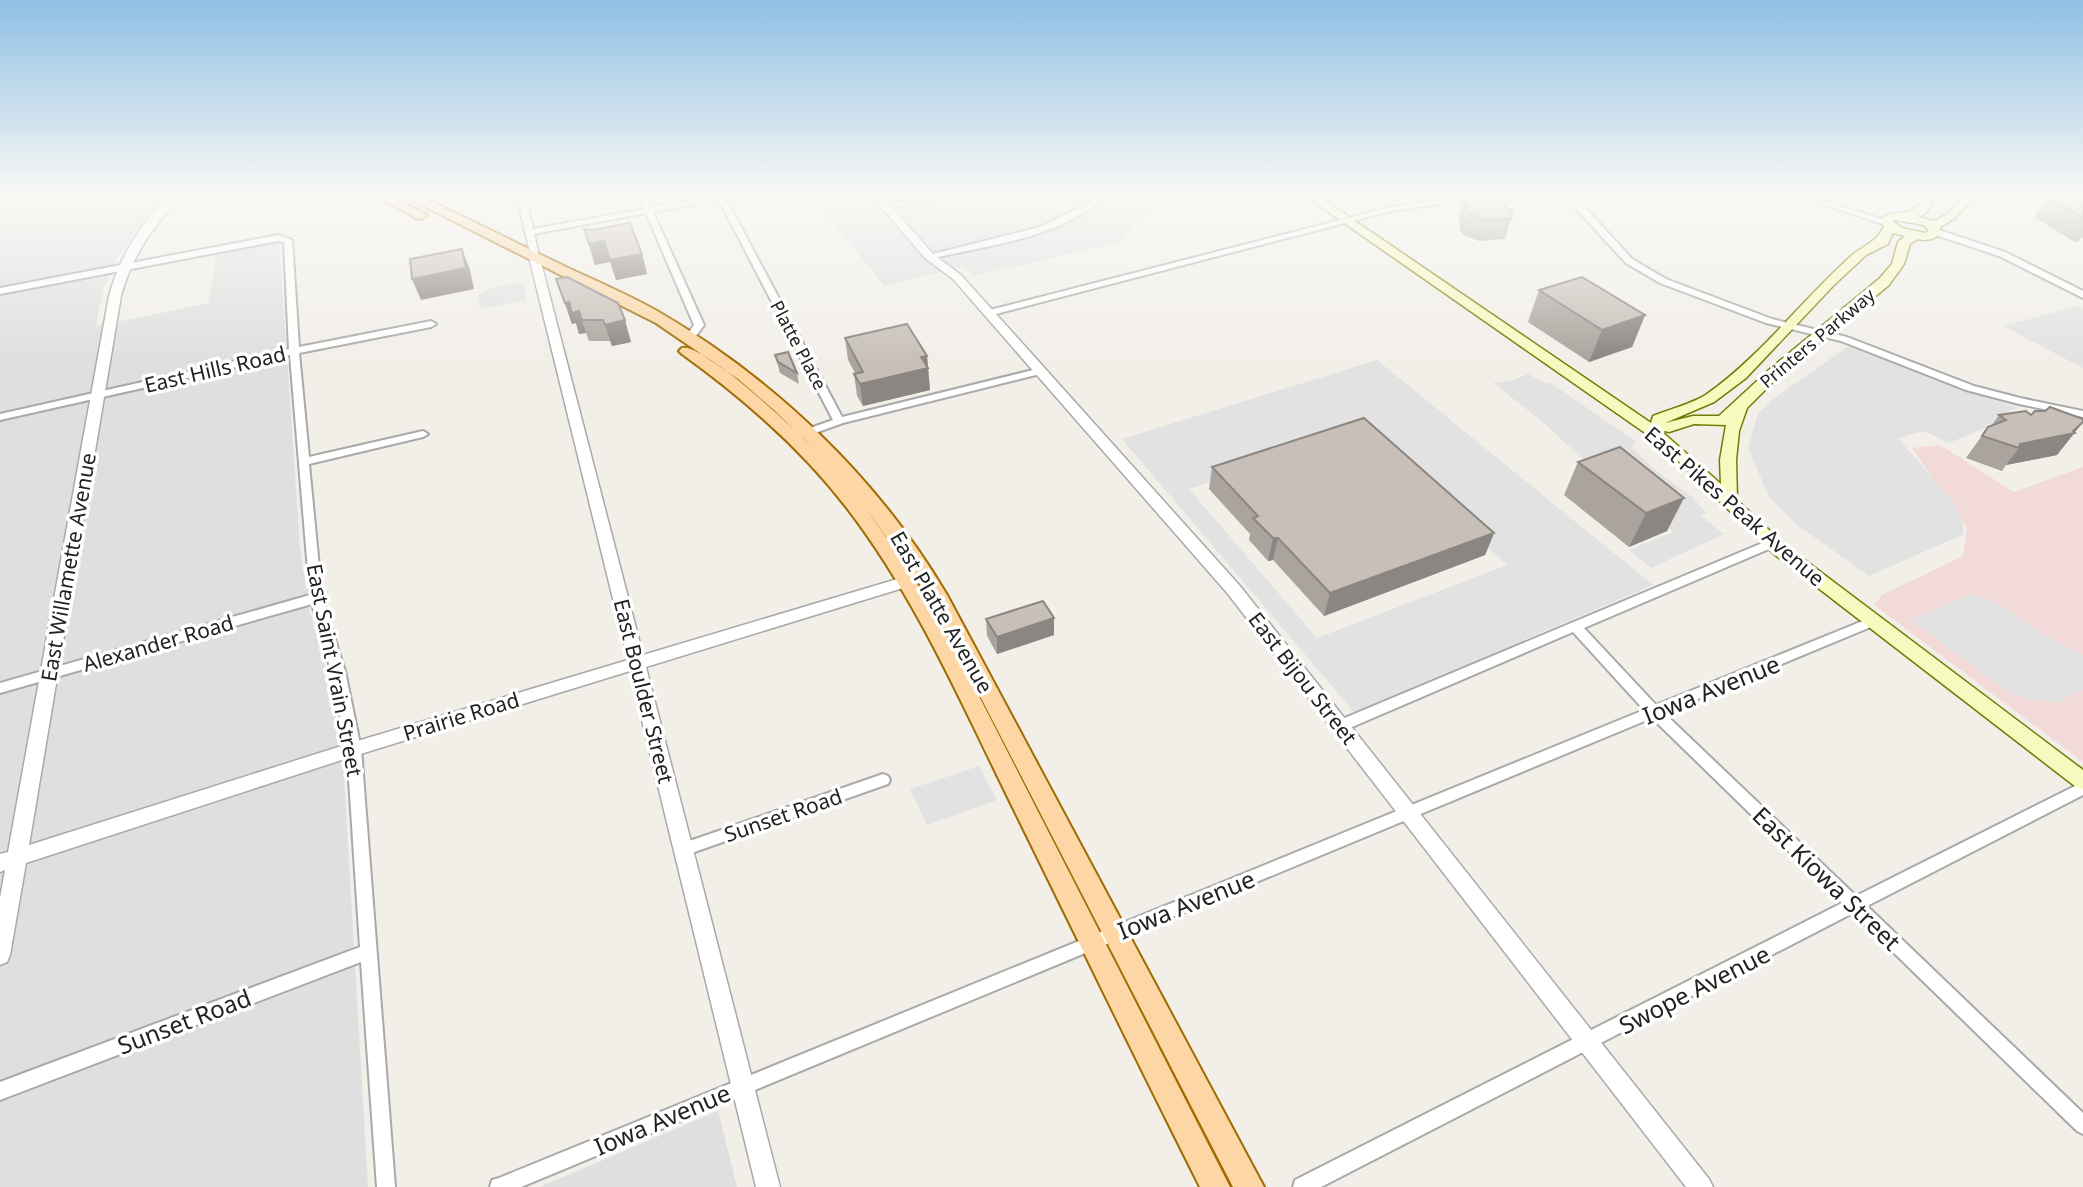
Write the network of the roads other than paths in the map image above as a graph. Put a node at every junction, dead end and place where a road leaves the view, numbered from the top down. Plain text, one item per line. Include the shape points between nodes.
1 (133, 250) edge
2 (217, 250) edge
3 (288, 250) edge
4 (508, 250) edge
5 (513, 250) edge
6 (534, 250) edge
7 (666, 250) edge
8 (749, 250) edge
9 (924, 250) edge
10 (951, 250) edge
11 (1230, 250) edge
12 (1392, 250) edge
13 (1618, 250) edge
14 (1866, 250) edge
15 (1902, 250) edge
16 (1989, 250) edge
17 (929, 256) junction
18 (537, 263) junction
19 (124, 267) junction
20 (0, 291) edge
21 (2083, 295) edge
22 (989, 313) junction
23 (431, 324) dead end
24 (1787, 326) junction
25 (654, 329) junction
26 (1829, 330) junction
27 (690, 338) junction
28 (294, 351) junction
29 (695, 357) junction
30 (738, 371) junction
31 (1041, 372) junction
32 (97, 395) junction
33 (1740, 407) junction
34 (2083, 414) edge
35 (0, 417) edge
36 (839, 421) junction
37 (1653, 427) junction
38 (423, 435) dead end
39 (801, 435) junction
40 (303, 462) junction
41 (1729, 504) junction
42 (1772, 543) junction
43 (915, 579) junction
44 (316, 598) junction
45 (1874, 621) junction
46 (1576, 627) junction
47 (637, 663) junction
48 (49, 674) junction
49 (0, 688) edge
50 (1654, 712) junction
51 (1340, 726) junction
52 (354, 749) junction
53 (883, 780) dead end
54 (2083, 781) edge
55 (2083, 788) edge
56 (1407, 813) junction
57 (683, 850) junction
58 (9, 860) edge
59 (1857, 906) junction
60 (1104, 938) junction
61 (368, 952) junction
62 (0, 956) edge
63 (1588, 1043) junction
64 (742, 1085) junction
65 (0, 1091) edge
66 (2083, 1125) edge
67 (386, 1187) edge
68 (499, 1187) edge
69 (768, 1187) edge
70 (1215, 1187) edge
71 (1250, 1187) edge
72 (1302, 1187) edge
73 (1701, 1187) edge

1 - 19 street, East Willamette Avenue
2 - 19 street
3 - 28 street, East Saint Vrain Street
4 - 18 main road, East Platte Avenue
5 - 18 main road, East Platte Avenue
6 - 18 street, East Boulder Street
7 - 27 street via 699,325
8 - 36 street, Platte Place
9 - 17 street, East Bijou Street
10 - 17 street
11 - 22 street
12 - 37 main road, East Pikes Peak Avenue
13 - 24 street via 1645,272 1672,285
14 - 24 main road, Printers Parkway
15 - 26 main road, Printers Parkway via 1884,282
16 - 21 street
17 - 22 street, East Bijou Street via 955,275
18 - 25 main road, East Platte Avenue
18 - 27 main road, East Platte Avenue via 634,305
18 - 47 street, East Boulder Street via 550,291
19 - 20 street
19 - 32 street, East Willamette Avenue
22 - 31 street, East Bijou Street
23 - 28 street, East Hills Road
24 - 26 street
24 - 37 main road, Printers Parkway via 1741,375 1709,399 1658,419
25 - 27 main road
25 - 29 main road, East Platte Avenue
26 - 33 main road, Printers Parkway via 1774,372
26 - 34 street via 1970,388
27 - 30 main road, East Platte Avenue
28 - 32 street, East Hills Road
28 - 40 street, East Saint Vrain Street
29 - 30 main road via 707,355
29 - 39 main road, East Platte Avenue
30 - 39 main road, East Platte Avenue
31 - 36 street
31 - 51 street, East Bijou Street via 1234,590
32 - 35 street, East Hills Road
32 - 48 street, East Willamette Avenue
33 - 37 main road, Printers Parkway via 1723,421 1693,420
33 - 41 main road, Printers Parkway via 1731,430
36 - 39 street
37 - 41 main road, East Pikes Peak Avenue
38 - 40 street
39 - 43 main road, East Platte Avenue
40 - 44 street, East Saint Vrain Street
41 - 42 main road, East Pikes Peak Avenue
42 - 45 main road, East Pikes Peak Avenue
42 - 46 street
43 - 47 street, Prairie Road
43 - 60 main road, East Platte Avenue
44 - 48 street, Alexander Road
44 - 52 street, East Saint Vrain Street via 338,671
45 - 50 street, Iowa Avenue
45 - 54 main road, East Pikes Peak Avenue
46 - 50 street, East Kiowa Street
46 - 51 street
47 - 52 street, Prairie Road
47 - 57 street, East Boulder Street
48 - 49 street, Alexander Road
48 - 58 street, East Willamette Avenue
50 - 56 street, Iowa Avenue
50 - 59 street, East Kiowa Street
51 - 56 street, East Bijou Street
52 - 58 street, Prairie Road
52 - 61 street, East Saint Vrain Street
53 - 57 street, Sunset Road
55 - 59 street, Swope Avenue
56 - 60 street, Iowa Avenue
56 - 63 street, East Bijou Street
57 - 64 street, East Boulder Street
58 - 62 street, East Willamette Avenue
59 - 63 street, Swope Avenue
59 - 66 street, East Kiowa Street
60 - 64 street, Iowa Avenue
60 - 70 main road, East Platte Avenue
60 - 71 main road, East Platte Avenue
61 - 65 street, Sunset Road
61 - 67 street, East Saint Vrain Street
63 - 72 street, Swope Avenue
63 - 73 street, East Bijou Street
64 - 68 street, Iowa Avenue
64 - 69 street, East Boulder Street

